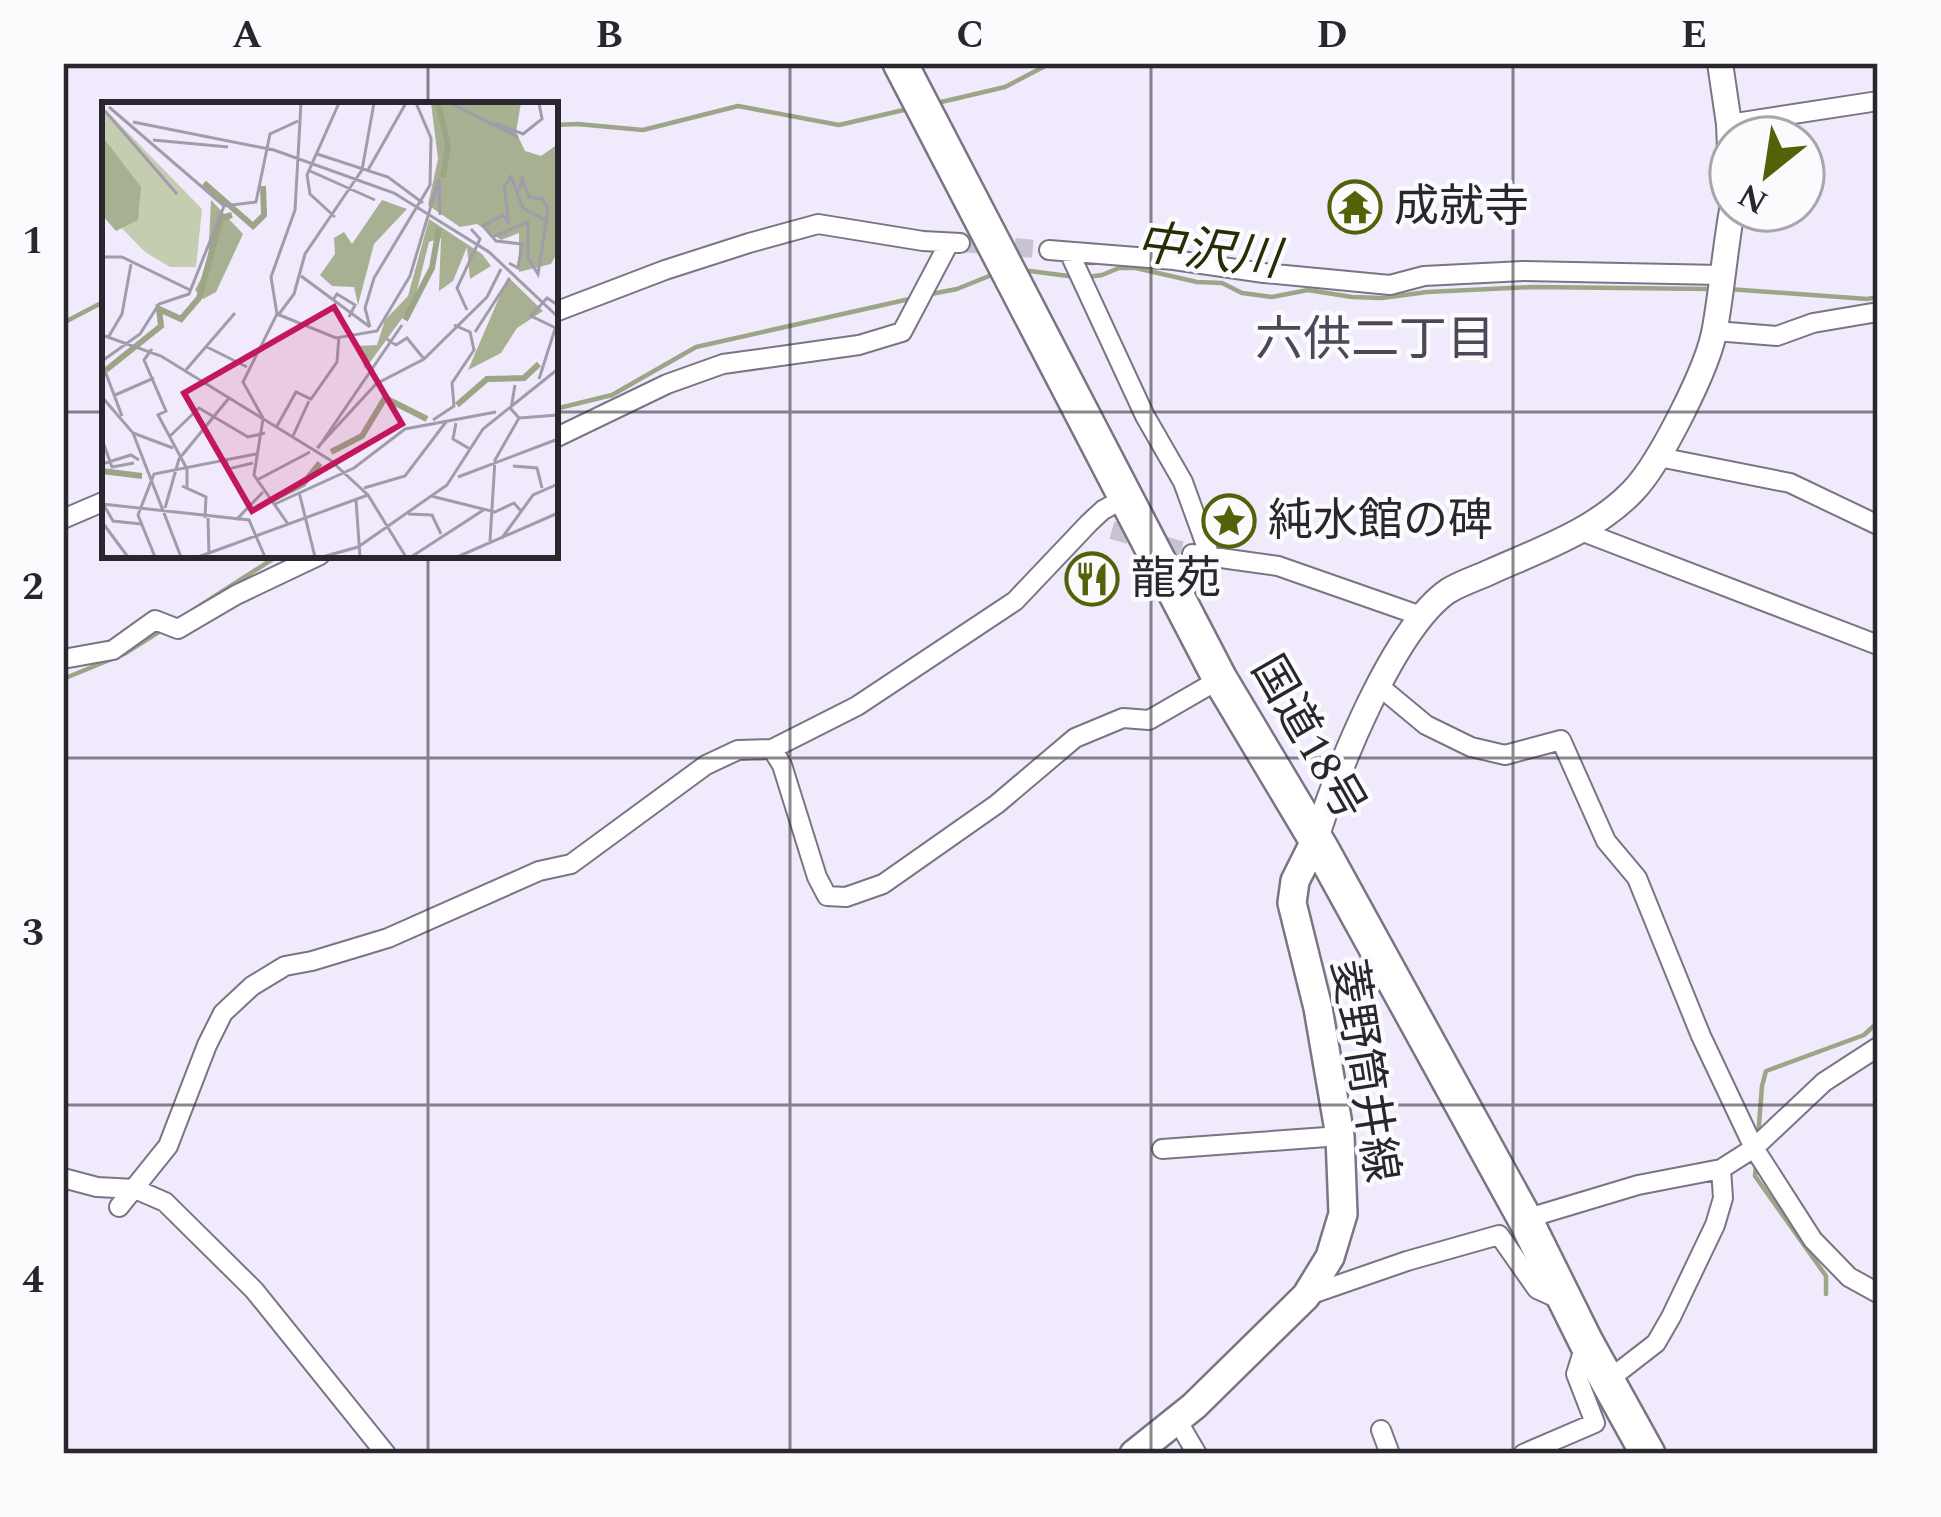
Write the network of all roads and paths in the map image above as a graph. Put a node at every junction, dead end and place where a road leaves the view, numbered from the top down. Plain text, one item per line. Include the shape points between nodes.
1 (900, 63) edge
2 (1720, 63) edge
3 (1878, 101) edge
4 (1728, 114) edge
5 (1794, 114) edge
6 (1728, 234) edge
7 (1720, 284) junction
8 (558, 312) edge
9 (1878, 312) edge
10 (1715, 331) junction
11 (558, 438) edge
12 (1659, 457) junction
13 (1125, 498) junction
14 (102, 502) edge
15 (63, 519) edge
16 (1089, 523) junction
17 (1878, 524) edge
18 (1112, 530) tunnel mouth
19 (1582, 531) junction
20 (314, 558) edge
21 (1421, 616) junction
22 (1878, 645) edge
23 (63, 659) edge
24 (1220, 679) junction
25 (1379, 686) junction
26 (772, 749) junction
27 (1316, 839) junction
28 (1878, 1047) edge
29 (1340, 1136) junction
30 (1754, 1148) junction
31 (1162, 1149) dead end
32 (1721, 1168) junction
33 (63, 1178) edge
34 (136, 1189) junction
35 (119, 1207) dead end
36 (1525, 1219) junction
37 (1878, 1293) edge
38 (1306, 1296) junction
39 (1566, 1301) junction
40 (1586, 1342) junction
41 (1607, 1381) junction
42 (1178, 1420) junction
43 (1381, 1430) dead end
44 (386, 1454) edge
45 (1134, 1454) edge
46 (1197, 1454) edge
47 (1390, 1454) edge
48 (1523, 1454) edge
49 (1648, 1454) edge

1 - 13 highway, 国道18号
2 - 4 street
3 - 5 street
6 - 7 street
7 - 10 street
7 - 21 street via 1523,271 1390,284 1174,260 1064,257 1183,482 1202,556 1278,566
8 - 11 street via 818,224 955,243 902,332 723,364
9 - 10 street via 1777,336
10 - 12 street
12 - 17 street via 1790,482
12 - 19 street via 1632,492
13 - 16 street
13 - 24 highway, 国道18号
14 - 15 street
16 - 18 street
16 - 26 street via 1015,601 857,706
19 - 21 street via 1449,590
19 - 22 street
20 - 23 street via 178,629 154,620 113,650
21 - 25 street
24 - 26 street via 1149,720 1123,718 1075,738 883,884 846,898 827,896 817,878
24 - 27 highway, 国道18号
25 - 27 street
25 - 30 street via 1426,725 1471,747 1505,755 1561,740 1606,841 1637,878
26 - 34 street via 738,750 706,766 571,864 388,938 285,966 252,986 223,1013 168,1146
27 - 29 main road, 菱野筒井線 via 1292,903
27 - 36 highway, 国道18号
28 - 30 street via 1824,1082
29 - 31 street
29 - 38 main road, 菱野筒井線 via 1343,1214
30 - 32 street
30 - 37 street via 1813,1240
32 - 36 street
32 - 41 street via 1715,1225 1671,1317 1656,1343
33 - 34 street
34 - 35 street
34 - 44 street via 165,1202 254,1289
36 - 39 highway, 国道18号
38 - 39 street via 1499,1235 1537,1289
38 - 42 main road, 菱野筒井線
39 - 40 highway, 国道18号
40 - 41 highway, 国道18号
40 - 48 street via 1576,1375 1595,1423
41 - 49 highway, 国道18号
42 - 45 main road, 菱野筒井線
42 - 46 street
43 - 47 street

